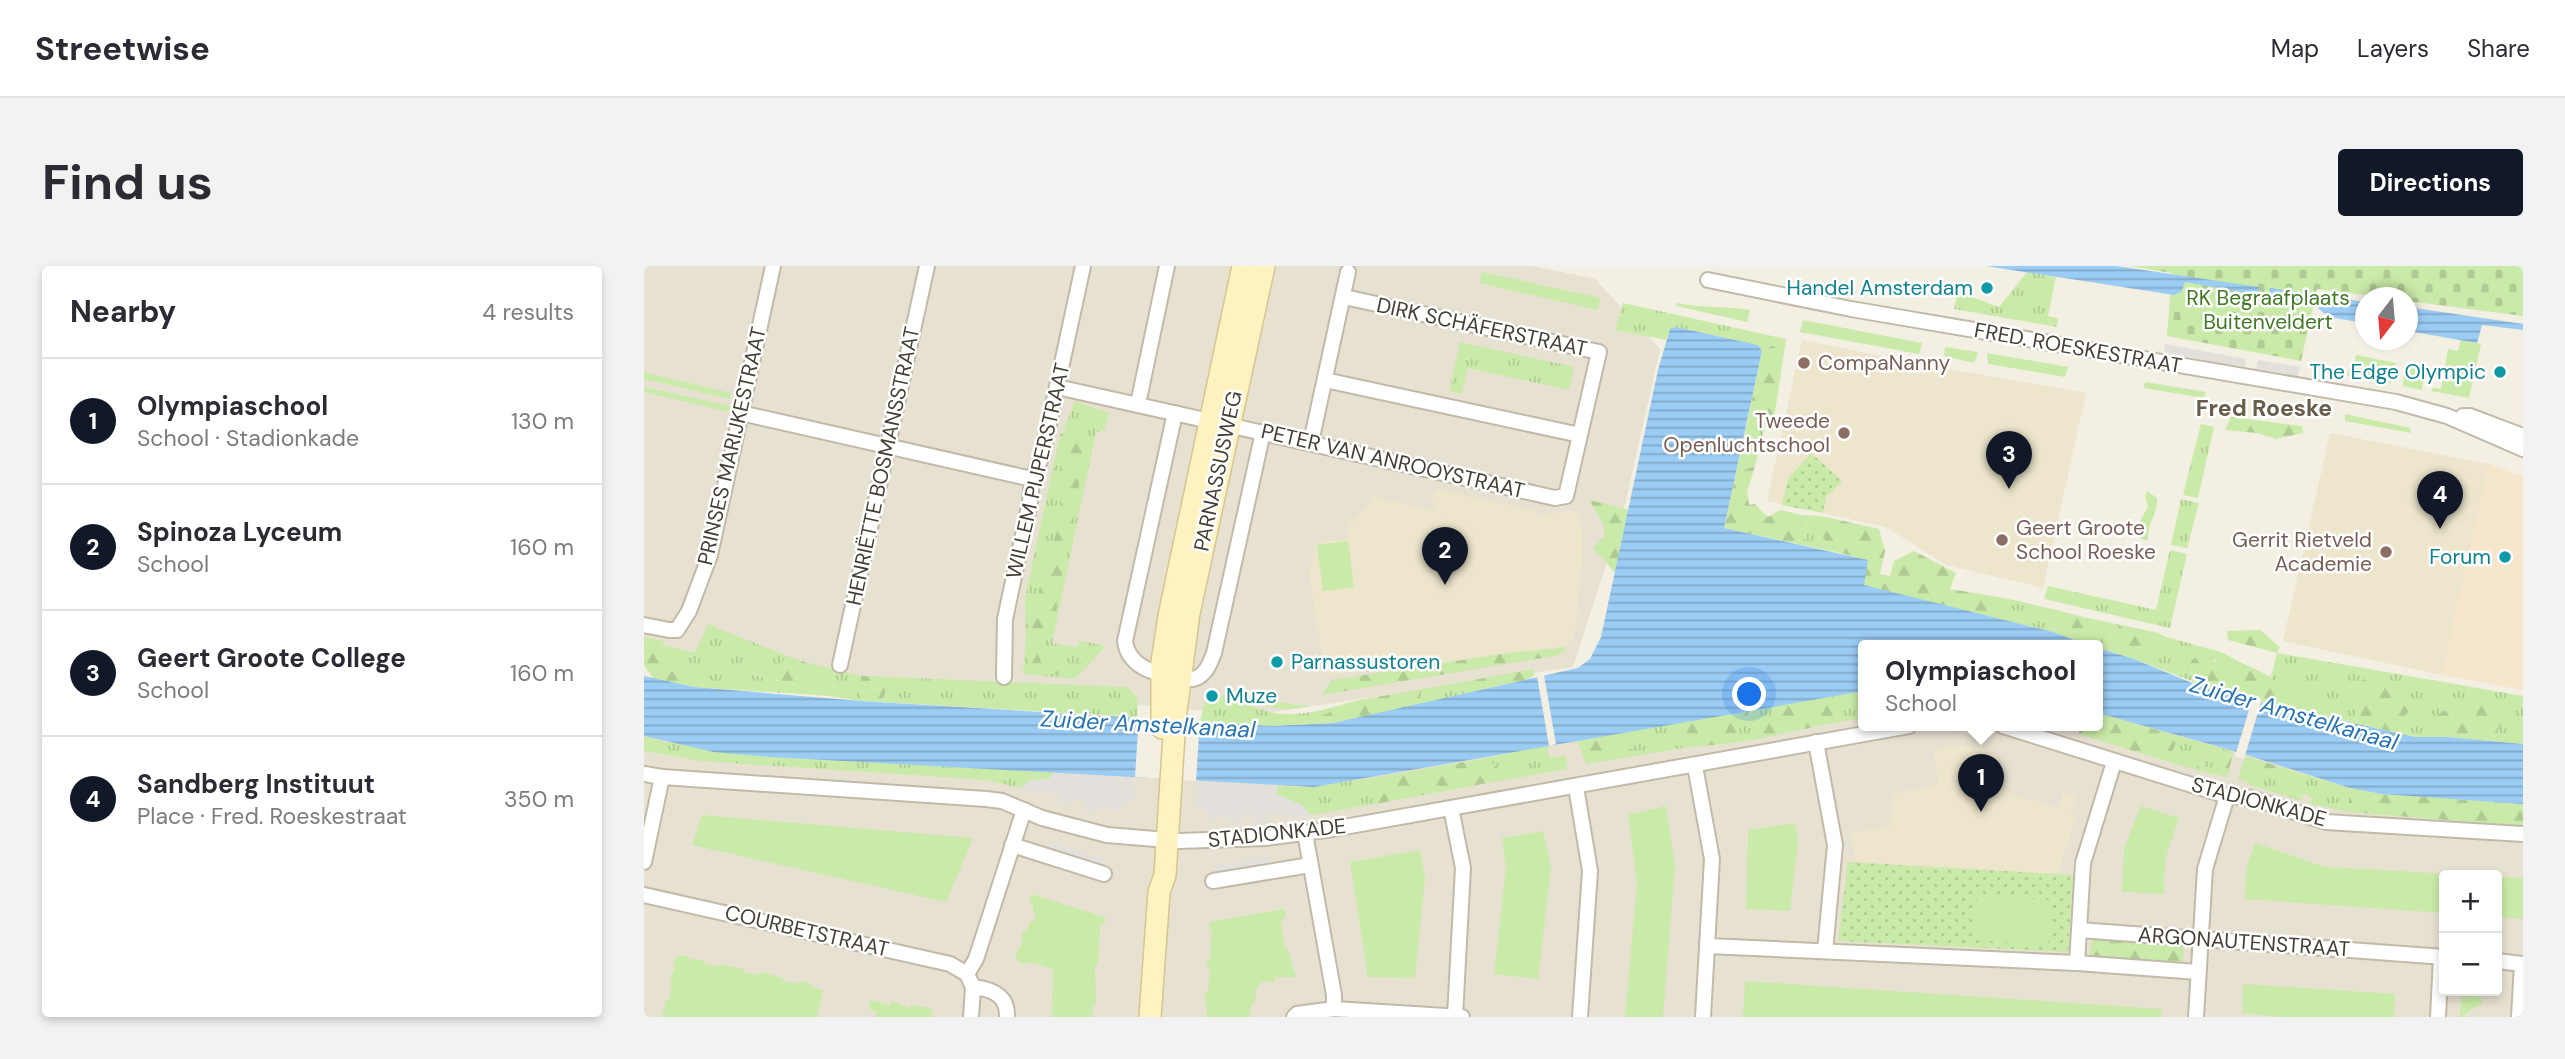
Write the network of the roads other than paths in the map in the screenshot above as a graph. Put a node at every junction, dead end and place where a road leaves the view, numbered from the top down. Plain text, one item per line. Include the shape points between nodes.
1 (773, 266) edge
2 (927, 266) edge
3 (1083, 266) edge
4 (1167, 266) edge
5 (1242, 266) edge
6 (1264, 266) edge
7 (1348, 272) dead end
8 (1708, 280) dead end
9 (1343, 297) junction
10 (1325, 380) junction
11 (1057, 387) junction
12 (1138, 404) junction
13 (741, 413) junction
14 (1175, 413) junction
15 (2447, 416) junction
16 (1220, 423) junction
17 (1263, 432) junction
18 (1580, 435) junction
19 (2523, 436) edge
20 (1311, 442) junction
21 (887, 447) junction
22 (2523, 449) edge
23 (1032, 479) junction
24 (1566, 496) joint
25 (644, 625) edge
26 (840, 665) dead end
27 (1172, 676) junction
28 (1004, 677) dead end
29 (1880, 731) edge
30 (2018, 731) edge
31 (1816, 742) junction
32 (2114, 762) junction
33 (1695, 765) junction
34 (644, 774) edge
35 (662, 777) junction
36 (1576, 787) junction
37 (2227, 796) junction
38 (1451, 808) junction
39 (1024, 810) junction
40 (1306, 833) junction
41 (2523, 834) edge
42 (1162, 839) junction
43 (1012, 845) junction
44 (644, 862) edge
45 (1310, 865) junction
46 (1104, 874) dead end
47 (1213, 881) dead end
48 (644, 895) edge
49 (2079, 930) junction
50 (2200, 938) junction
51 (1708, 946) junction
52 (1825, 951) junction
53 (2439, 957) edge
54 (2502, 962) edge
55 (2077, 963) junction
56 (2522, 964) edge
57 (2198, 972) junction
58 (970, 981) junction
59 (2440, 996) edge
60 (1334, 1009) junction
61 (1455, 1016) edge
62 (971, 1017) edge
63 (1007, 1017) edge
64 (1150, 1017) edge
65 (1294, 1017) edge
66 (1463, 1017) edge
67 (1580, 1017) edge
68 (1703, 1017) edge
69 (2196, 1017) edge
70 (2438, 1017) edge
71 (2519, 1017) edge

1 - 13 street, PRINSES MARIJKESTRAAT
2 - 21 street, HENRIËTTE BOSMANSSTRAAT
3 - 11 street, WILLEM PIJPERSTRAAT
4 - 12 street
5 - 16 main road, PARNASSUSWEG
6 - 16 main road, PARNASSUSWEG
7 - 9 street
8 - 15 street, FRED. ROESKESTRAAT via 1851,309 2396,402
9 - 10 street
9 - 18 street, DIRK SCHÄFERSTRAAT via 1599,352
10 - 18 street
10 - 20 street
11 - 12 street, PETER VAN ANROOYSTRAAT
11 - 23 street, WILLEM PIJPERSTRAAT via 1042,456
12 - 14 street, PETER VAN ANROOYSTRAAT
13 - 21 street
13 - 25 street, PRINSES MARIJKESTRAAT via 710,555 683,623 677,630
14 - 16 street, PETER VAN ANROOYSTRAAT
14 - 27 street via 1125,641 1132,656
15 - 19 street, FRED. ROESKESTRAAT via 2470,416
15 - 22 street, FRED. ROESKESTRAAT
16 - 17 street, PETER VAN ANROOYSTRAAT
16 - 27 main road, PARNASSUSWEG via 1169,616
17 - 20 street, PETER VAN ANROOYSTRAAT
17 - 27 street, PARNASSUSWEG via 1214,653 1205,672
18 - 24 street, DIRK SCHÄFERSTRAAT
20 - 24 street, PETER VAN ANROOYSTRAAT via 1555,498
21 - 23 street
21 - 26 street, HENRIËTTE BOSMANSSTRAAT
23 - 28 street, WILLEM PIJPERSTRAAT via 1005,619
27 - 42 main road, PARNASSUSWEG
29 - 31 street, STADIONKADE
30 - 32 street, STADIONKADE
31 - 33 street, STADIONKADE
31 - 52 street via 1835,845
32 - 37 street, STADIONKADE
32 - 49 street via 2083,863
33 - 36 street, STADIONKADE
33 - 51 street via 1712,859
34 - 35 street, STADIONKADE
35 - 39 street, STADIONKADE via 986,799
35 - 44 street
36 - 38 street, STADIONKADE
36 - 67 street via 1590,871
37 - 41 street, STADIONKADE via 2251,798 2326,822
37 - 50 street via 2205,869
38 - 40 street, STADIONKADE
38 - 61 street via 1463,868
39 - 42 street, STADIONKADE via 1107,835
39 - 43 street
40 - 42 street, STADIONKADE via 1229,841
40 - 45 street
42 - 64 main road, PARNASSUSWEG via 1154,873 1159,892
43 - 46 street
43 - 58 street
45 - 47 street, STADIONKADE
45 - 60 street
48 - 58 street, COURBETSTRAAT via 950,964
49 - 50 street, ARGONAUTENSTRAAT
49 - 55 street
50 - 53 street, ARGONAUTENSTRAAT
50 - 57 street
51 - 52 street, ARGONAUTENSTRAAT
51 - 68 street
52 - 55 street, ARGONAUTENSTRAAT
54 - 56 street
55 - 57 street, ARGONAUTENSTRAAT
56 - 71 street
57 - 69 street
58 - 62 street
58 - 63 street, COURBETSTRAAT via 1002,998
59 - 70 street
60 - 61 street
60 - 65 street
61 - 66 street

